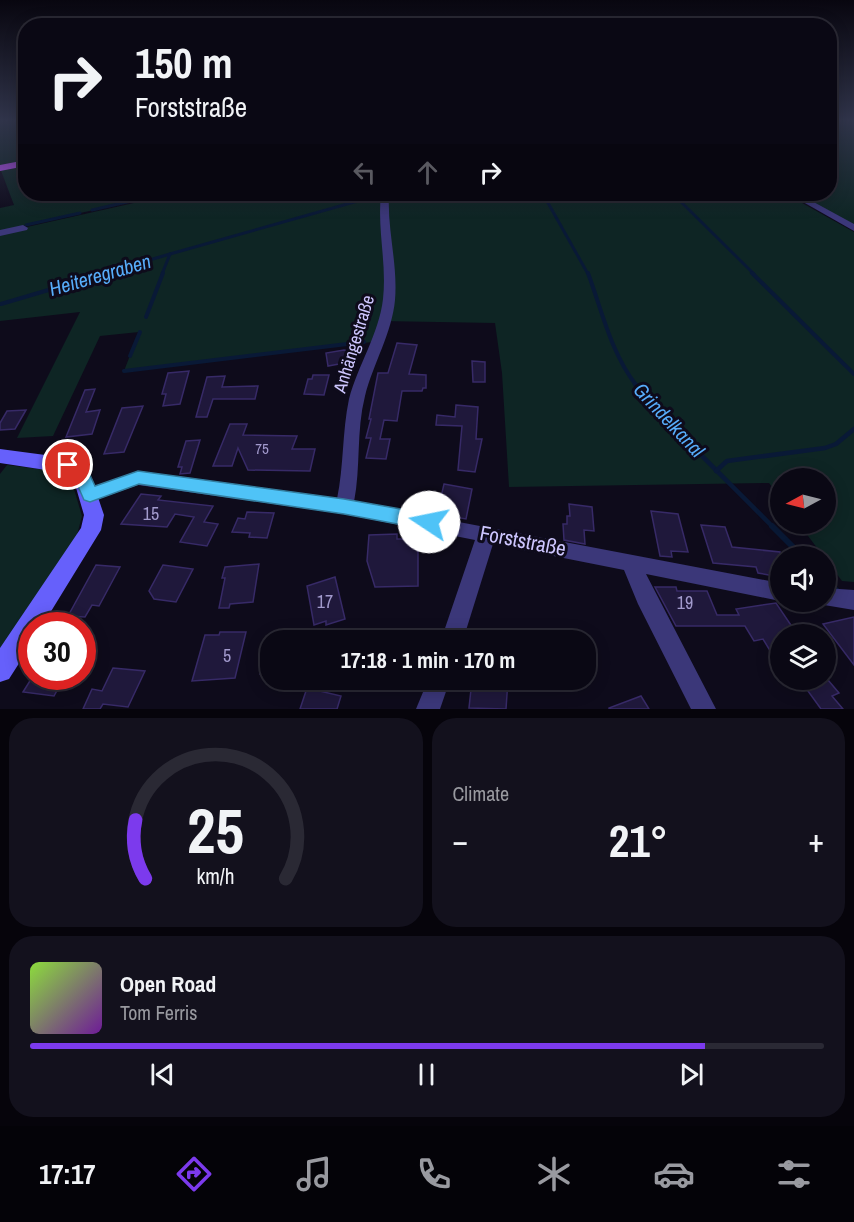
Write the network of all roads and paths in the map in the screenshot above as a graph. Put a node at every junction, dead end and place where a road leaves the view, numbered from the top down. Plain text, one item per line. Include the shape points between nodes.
1 (18, 165) edge
2 (0, 168) edge
3 (384, 201) edge
4 (806, 201) edge
5 (23, 228) dead end
6 (854, 228) edge
7 (0, 233) edge
8 (0, 456) edge
9 (90, 495) junction
10 (344, 507) junction
11 (486, 534) junction
12 (631, 563) junction
13 (770, 590) edge
14 (836, 598) edge
15 (854, 600) edge
16 (455, 630) edge
17 (0, 670) edge
18 (435, 690) edge
19 (428, 709) edge
20 (704, 709) edge

1 - 2 main road
3 - 10 street, Anhängestraße via 390,273 388,307 356,401
4 - 6 street
5 - 7 street
8 - 9 street via 80,470
9 - 10 street, Forststraße via 138,478
9 - 17 street via 94,515 91,530
10 - 11 street, Forststraße
11 - 12 street, Forststraße
11 - 16 street
12 - 13 street, Forststraße
12 - 20 street
14 - 15 street
18 - 19 street

